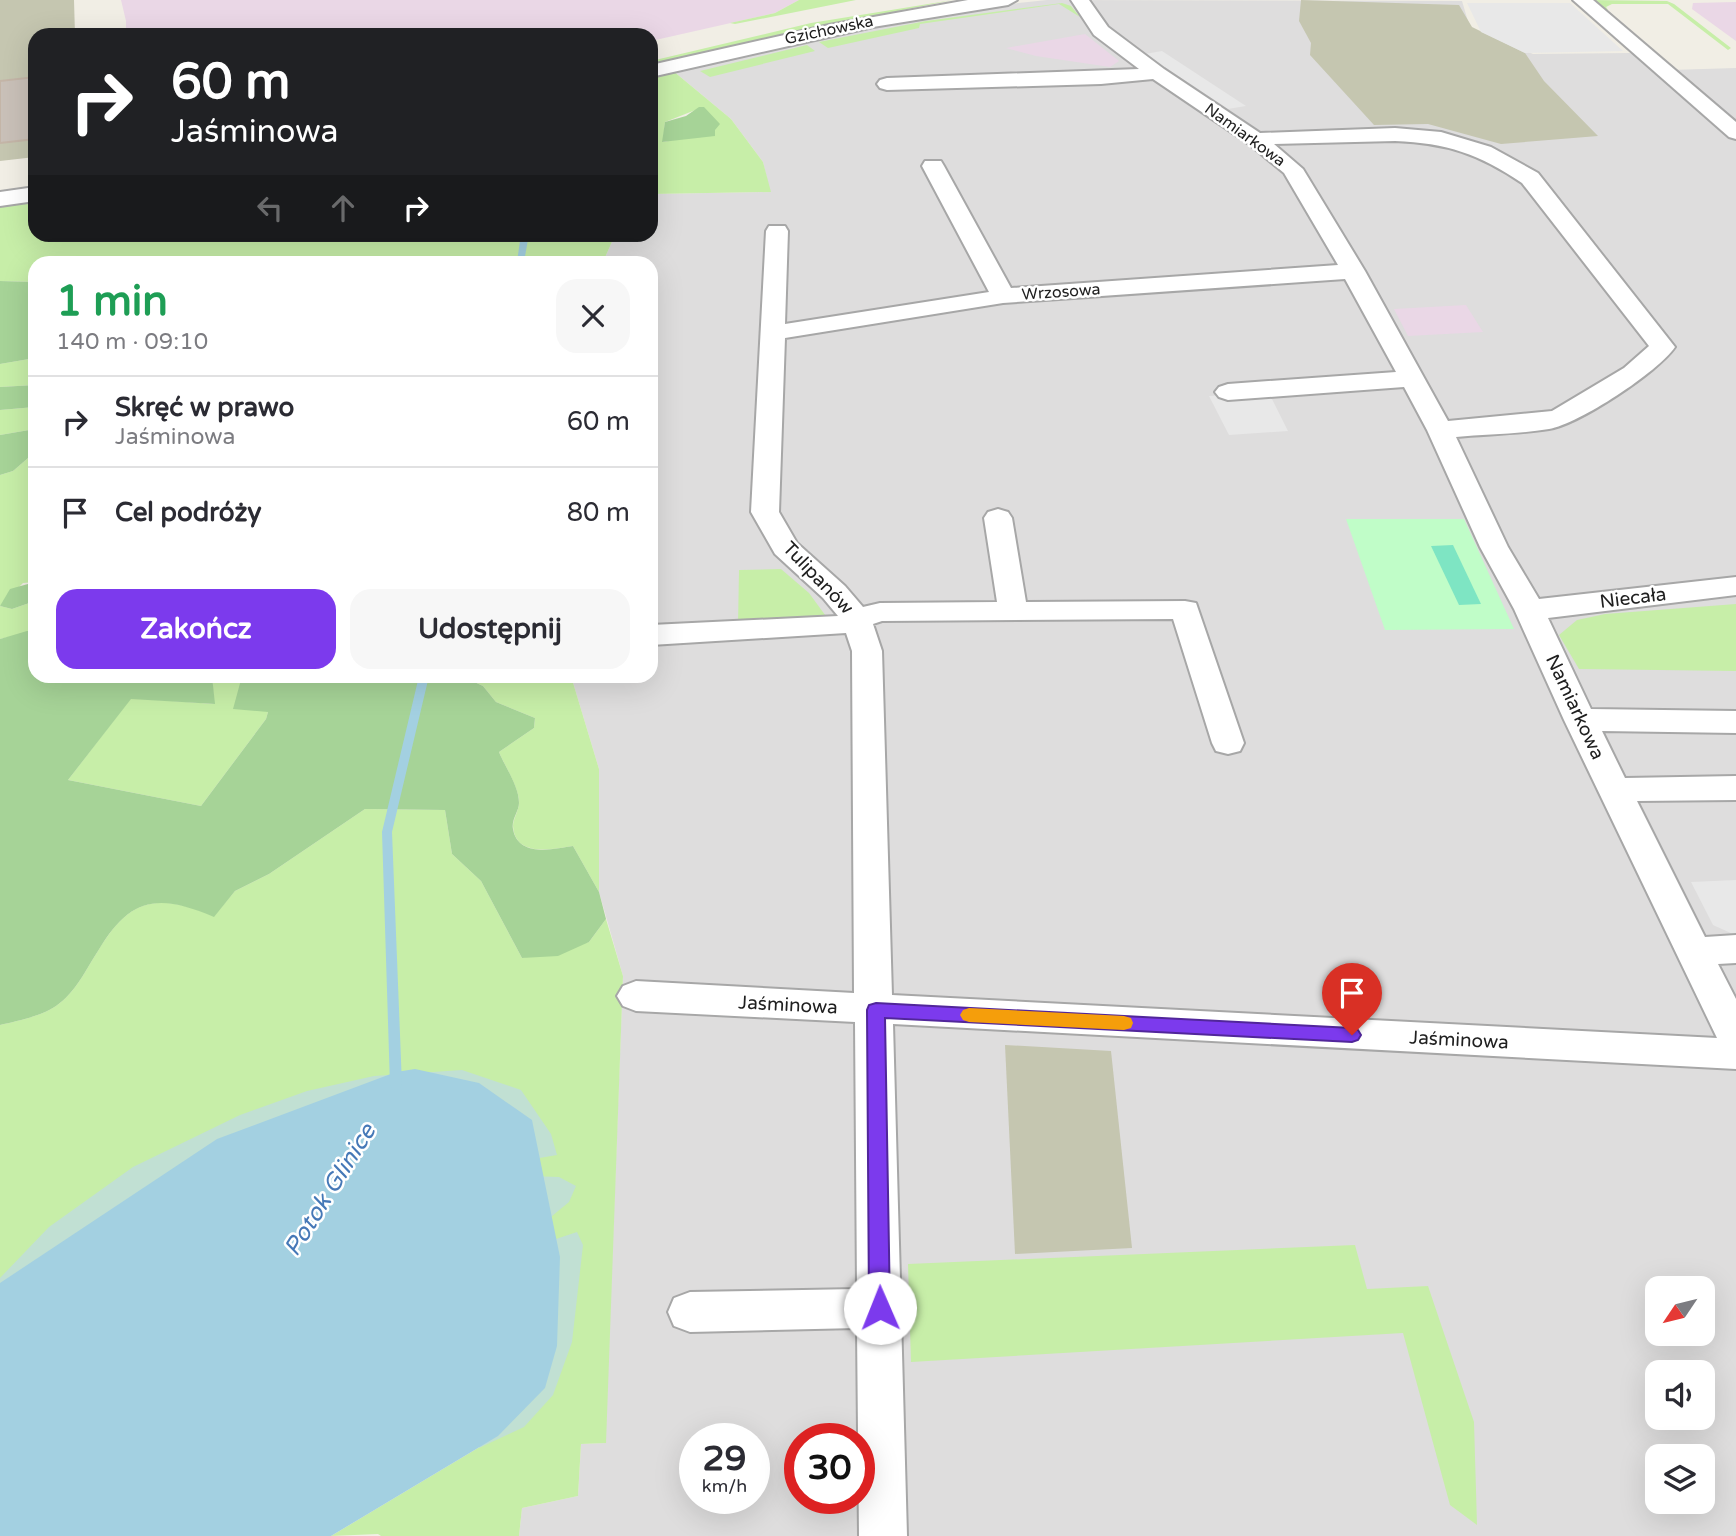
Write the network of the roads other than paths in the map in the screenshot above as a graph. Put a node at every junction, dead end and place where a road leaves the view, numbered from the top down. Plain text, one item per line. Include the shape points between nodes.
1 (917, 0) edge
2 (1008, 0) edge
3 (1080, 0) edge
4 (1582, 0) edge
5 (658, 54) edge
6 (658, 69) edge
7 (1157, 73) junction
8 (887, 84) dead end
9 (1736, 133) edge
10 (1256, 140) junction
11 (933, 166) dead end
12 (28, 179) edge
13 (0, 182) edge
14 (28, 195) edge
15 (0, 199) edge
16 (777, 231) dead end
17 (1353, 271) junction
18 (1003, 296) junction
19 (772, 333) junction
20 (1412, 379) junction
21 (1228, 392) dead end
22 (1440, 430) junction
23 (998, 518) dead end
24 (1736, 586) edge
25 (1529, 609) junction
26 (1013, 611) junction
27 (856, 618) junction
28 (658, 635) edge
29 (1580, 720) junction
30 (1736, 722) edge
31 (1228, 743) dead end
32 (1736, 788) edge
33 (1614, 790) junction
34 (1736, 949) edge
35 (1694, 951) junction
36 (636, 996) dead end
37 (876, 1010) junction
38 (1736, 1037) edge
39 (1736, 1054) edge
40 (880, 1308) junction
41 (690, 1312) dead end
42 (883, 1536) edge

1 - 5 street, Gzichowska via 806,19
2 - 6 street, Gzichowska via 817,31
3 - 7 street, Namiarkowa via 1101,31
4 - 9 street
7 - 8 street
7 - 10 street, Namiarkowa
10 - 17 street, Namiarkowa via 1292,169
10 - 22 street via 1422,134 1475,146 1503,159 1530,178 1663,347 1633,373 1561,417
11 - 18 street
12 - 13 street
14 - 15 street
16 - 19 street, Tulipanów
17 - 18 street, Wrzosowa
17 - 20 street, Namiarkowa
18 - 19 street, Wrzosowa
19 - 27 street, Tulipanów via 765,512 785,548
20 - 21 street
20 - 22 street, Namiarkowa
22 - 25 street, Namiarkowa via 1494,547
23 - 26 street
24 - 25 street, Niecała
25 - 29 street, Namiarkowa
26 - 27 street via 880,612
26 - 31 street via 1185,610
27 - 28 street via 837,626
27 - 37 street, Tulipanów via 867,651
29 - 30 street
29 - 33 street, Namiarkowa
32 - 33 street
33 - 35 street, Namiarkowa
34 - 35 street
35 - 38 street, Namiarkowa
36 - 37 street, Jaśminowa
37 - 39 street, Jaśminowa
37 - 40 street, Tulipanów
40 - 41 street
40 - 42 street, Tulipanów

